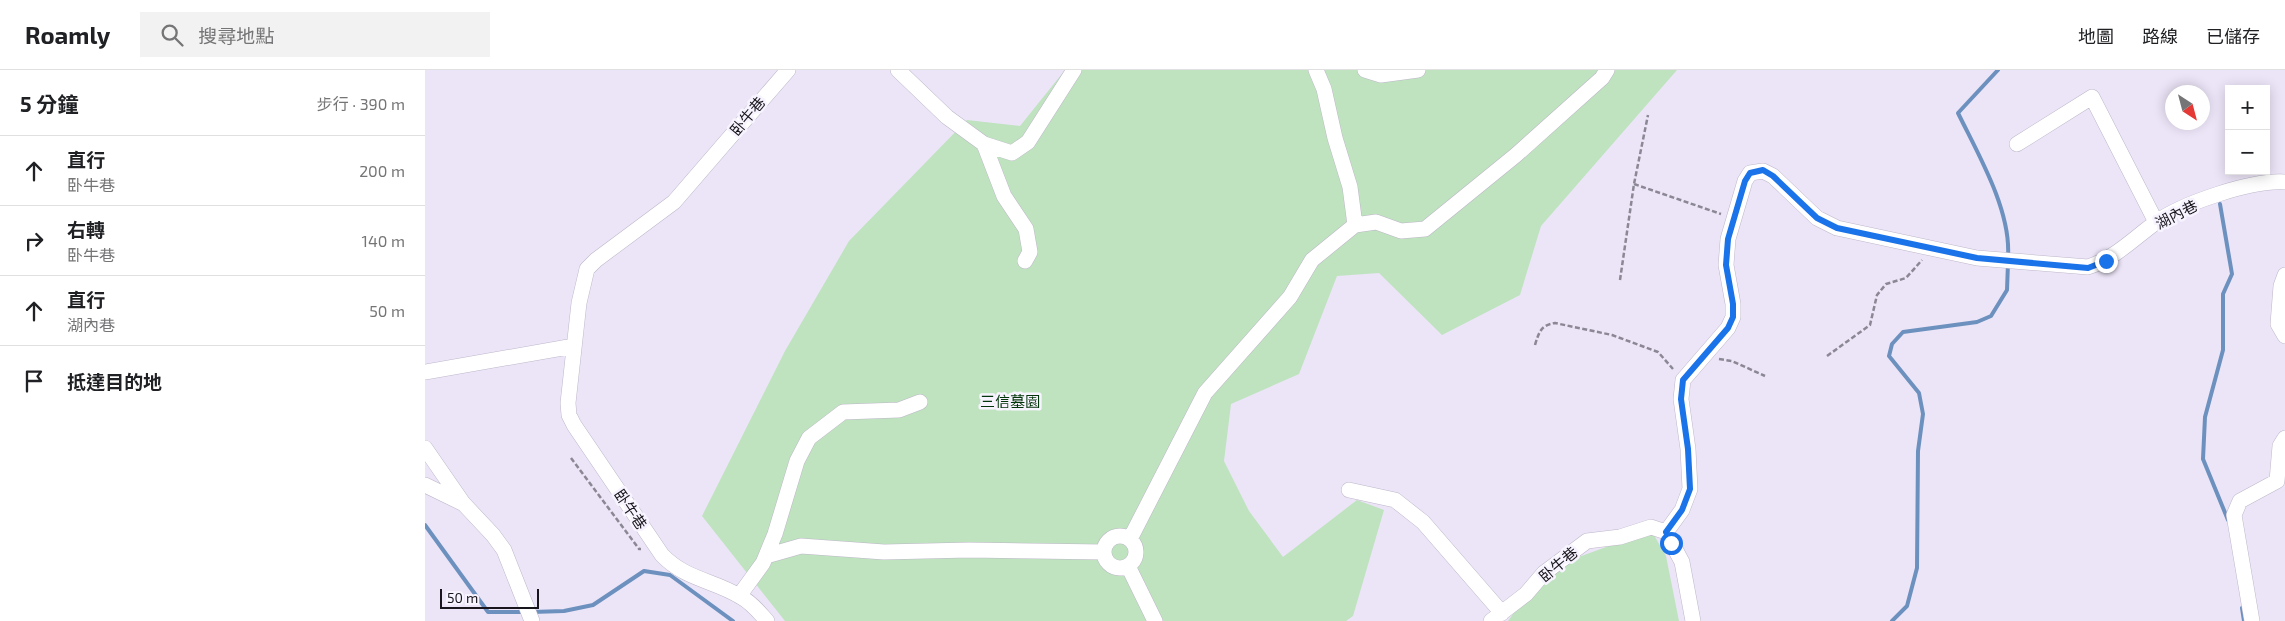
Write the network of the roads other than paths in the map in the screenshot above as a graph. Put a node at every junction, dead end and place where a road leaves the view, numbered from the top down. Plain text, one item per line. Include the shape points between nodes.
1 (788, 70) edge
2 (898, 70) edge
3 (1074, 70) edge
4 (1316, 70) edge
5 (1365, 70) edge
6 (1418, 70) edge
7 (1607, 70) edge
8 (984, 144) junction
9 (2017, 144) dead end
10 (2285, 182) edge
11 (2156, 222) junction
12 (1355, 225) junction
13 (1025, 261) dead end
14 (2285, 275) edge
15 (2285, 336) edge
16 (574, 346) junction
17 (425, 372) edge
18 (920, 402) dead end
19 (2285, 438) edge
20 (425, 448) edge
21 (2281, 483) edge
22 (425, 485) edge
23 (1349, 490) dead end
24 (463, 504) junction
25 (1666, 532) junction
26 (1130, 540) junction
27 (1103, 552) junction
28 (766, 556) junction
29 (1128, 566) junction
30 (739, 596) junction
31 (1497, 617) edge
32 (532, 621) edge
33 (767, 621) edge
34 (1155, 621) edge
35 (1693, 621) edge
36 (2252, 621) edge

1 - 16 lane, 卧牛巷 via 675,202 587,269
2 - 8 lane via 947,117
3 - 8 lane via 1028,142 1012,152
4 - 12 lane via 1350,187
5 - 6 lane via 1381,75
7 - 12 lane via 1516,155 1425,229 1401,231 1376,222
8 - 13 lane via 1005,196 1026,229 1030,252
9 - 11 lane via 2092,97
10 - 11 lane, 湖內巷 via 2239,188 2193,204
11 - 25 lane, 湖內巷 via 2122,251 2088,268 1977,258 1837,228 1817,218 1773,176 1763,170 1750,173 1728,239 1726,265 1733,317 1728,328 1683,380 1681,399 1690,489 1682,510
12 - 26 lane via 1312,260 1290,297 1205,393
14 - 15 lane via 2278,324
16 - 17 lane
16 - 30 lane, 卧牛巷 via 569,415 674,567
18 - 28 lane via 899,410 843,412 809,438 797,461
19 - 21 lane via 2280,446
20 - 24 lane
21 - 36 lane via 2240,501 2234,515
22 - 24 lane
23 - 31 lane via 1395,500 1423,522
24 - 32 lane via 504,550
25 - 31 lane, 卧牛巷 via 1651,527 1620,537 1587,542 1544,573 1526,594
25 - 35 lane via 1682,562
26 - 27 lane via 1113,538
26 - 29 lane via 1136,553
27 - 28 lane via 884,552 801,546
27 - 29 lane via 1112,567
28 - 30 lane
29 - 34 lane
30 - 33 lane, 卧牛巷 via 753,605

